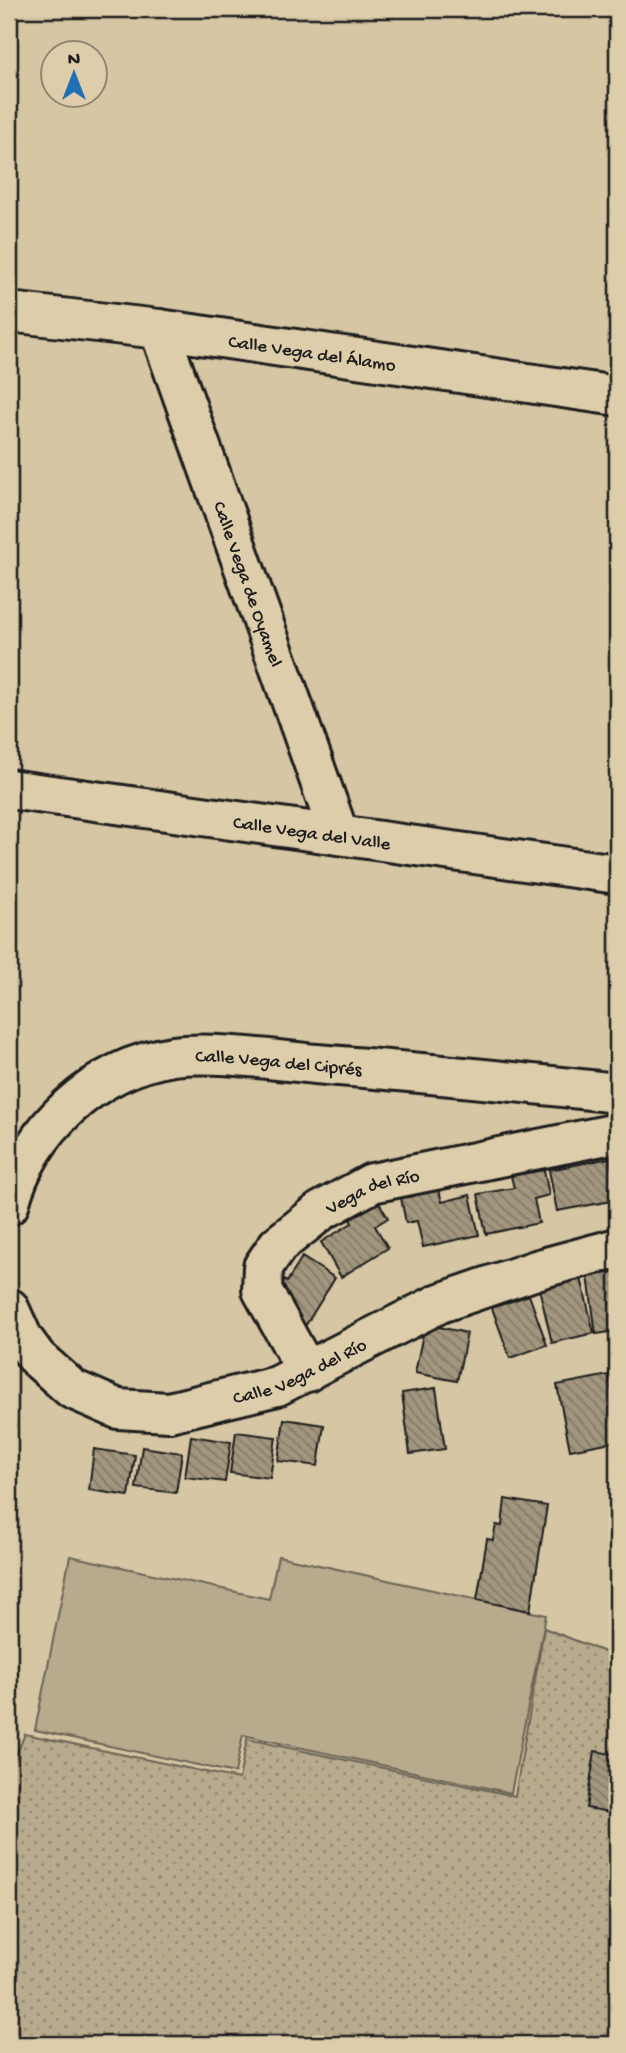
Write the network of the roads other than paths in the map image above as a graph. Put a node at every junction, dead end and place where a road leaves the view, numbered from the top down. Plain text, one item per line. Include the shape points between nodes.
1 (9, 312) edge
2 (159, 329) junction
3 (617, 396) edge
4 (9, 789) edge
5 (340, 835) junction
6 (617, 874) edge
7 (617, 1093) edge
8 (617, 1133) edge
9 (9, 1205) edge
10 (617, 1248) edge
11 (9, 1308) edge
12 (307, 1372) junction

1 - 2 street, Calle Vega del Álamo
2 - 3 street, Calle Vega del Álamo
2 - 5 street, Calle Vega de Oyamel
4 - 5 street, Calle Vega del Valle
5 - 6 street, Calle Vega del Valle
7 - 9 street, Calle Vega del Ciprés via 293,1062 174,1056 116,1074 68,1107 32,1152
8 - 12 street, Vega del Río via 372,1183 321,1211 269,1255 261,1278 262,1290
10 - 12 street, Calle Vega del Río via 440,1303
11 - 12 street, Calle Vega del Río via 23,1339 53,1375 72,1389 118,1409 144,1413 195,1408 277,1386

